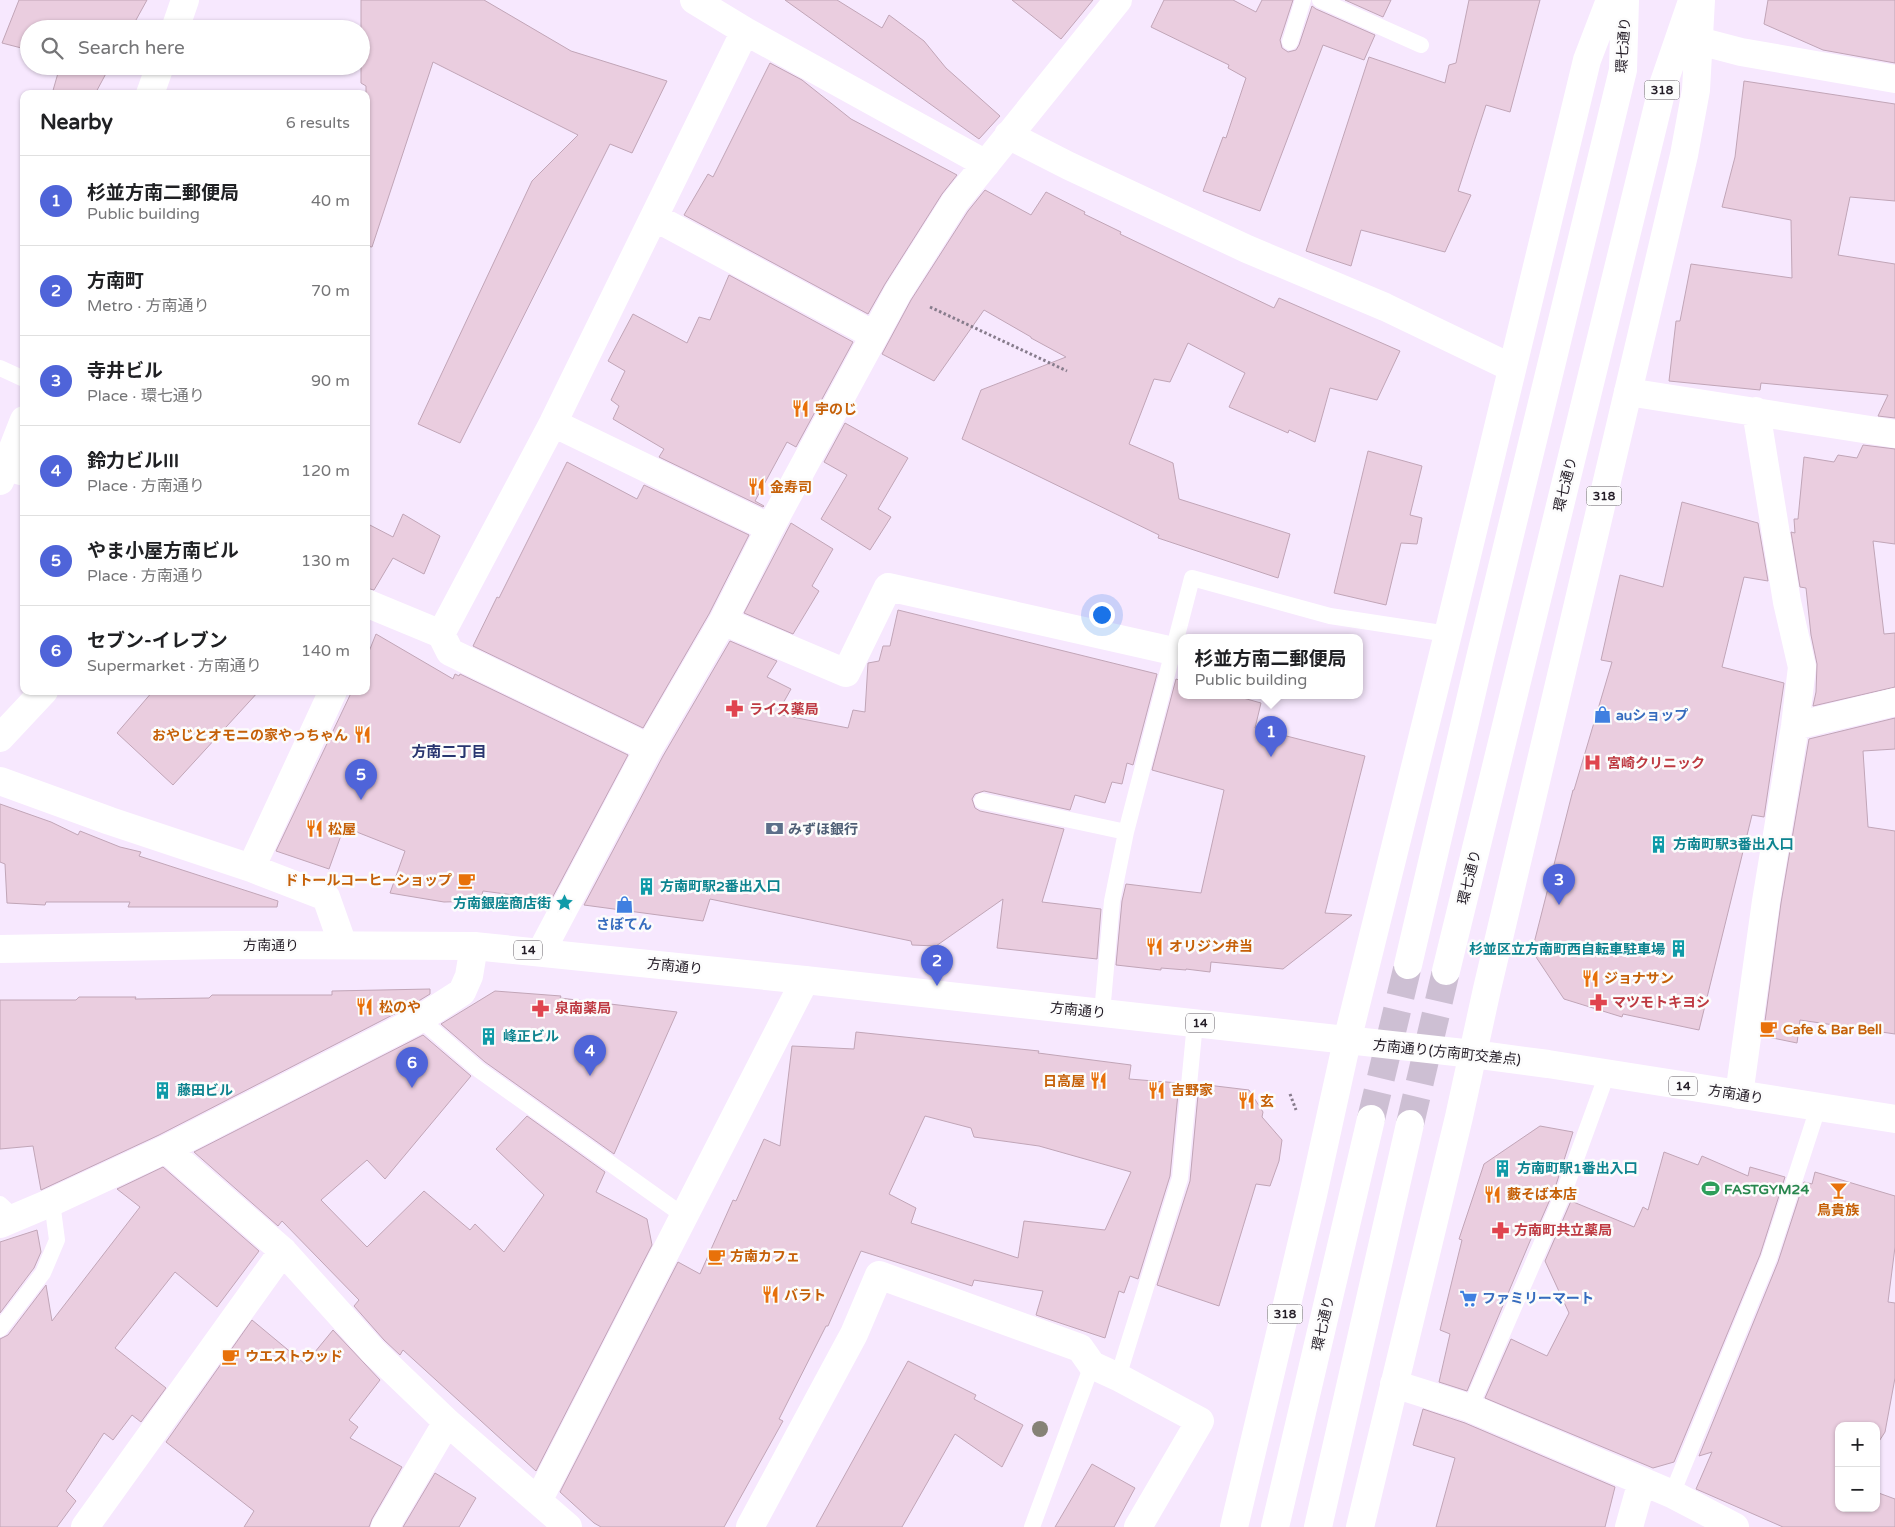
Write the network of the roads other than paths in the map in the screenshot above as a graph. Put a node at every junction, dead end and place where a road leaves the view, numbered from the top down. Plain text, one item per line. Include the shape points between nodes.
1 (185, 0) edge
2 (694, 0) edge
3 (1118, 0) edge
4 (1303, 0) edge
5 (1320, 0) edge
6 (1610, 0) edge
7 (1625, 0) edge
8 (1692, 0) edge
9 (1701, 0) edge
10 (178, 20) edge
11 (745, 31) junction
12 (1699, 41) junction
13 (1290, 42) dead end
14 (1421, 45) dead end
15 (157, 75) edge
16 (1895, 79) edge
17 (151, 90) edge
18 (1008, 135) junction
19 (986, 164) junction
20 (654, 217) junction
21 (874, 335) junction
22 (0, 368) edge
23 (1512, 368) junction
24 (20, 377) edge
25 (1628, 392) junction
26 (1756, 411) junction
27 (553, 424) junction
28 (1895, 434) edge
29 (20, 436) edge
30 (10, 477) edge
31 (770, 528) junction
32 (370, 611) edge
33 (723, 620) junction
34 (440, 634) junction
35 (1448, 634) junction
36 (1173, 651) junction
37 (40, 695) edge
38 (331, 695) edge
39 (1895, 702) edge
40 (1795, 726) junction
41 (0, 738) edge
42 (649, 748) junction
43 (0, 781) edge
44 (982, 801) dead end
45 (1126, 832) junction
46 (250, 868) junction
47 (344, 945) junction
48 (474, 946) junction
49 (0, 949) edge
50 (540, 952) junction
51 (1408, 965) tunnel mouth
52 (1446, 970) tunnel mouth
53 (805, 980) junction
54 (1102, 1013) junction
55 (420, 1019) junction
56 (1195, 1023) junction
57 (1347, 1040) junction
58 (1473, 1054) junction
59 (1548, 1064) joint
60 (1607, 1074) junction
61 (1739, 1095) junction
62 (1818, 1108) junction
63 (1371, 1119) tunnel mouth
64 (1895, 1119) edge
65 (1410, 1124) tunnel mouth
66 (166, 1149) junction
67 (52, 1202) junction
68 (5, 1215) edge
69 (684, 1216) junction
70 (283, 1251) junction
71 (0, 1329) edge
72 (1092, 1365) junction
73 (1118, 1376) junction
74 (1394, 1384) junction
75 (1470, 1408) junction
76 (447, 1422) junction
77 (1642, 1480) junction
78 (1672, 1494) junction
79 (538, 1500) junction
80 (566, 1526) edge
81 (85, 1527) edge
82 (385, 1527) edge
83 (750, 1527) edge
84 (1032, 1527) edge
85 (1138, 1527) edge
86 (1234, 1527) edge
87 (1275, 1527) edge
88 (1318, 1527) edge
89 (1360, 1527) edge
90 (1629, 1527) edge
91 (1735, 1527) edge

1 - 10 street
2 - 11 street
3 - 18 street
4 - 13 lane
5 - 14 lane
6 - 23 street, 318 via 1587,60
7 - 51 street, 環七通り via 1623,70
8 - 52 street, 環七通り / 318 via 1663,85
9 - 12 street, 318
11 - 19 street
11 - 20 street
12 - 16 street via 1741,52
12 - 25 street, 318 via 1696,90 1684,155
15 - 17 street
18 - 19 street
18 - 23 street
19 - 21 street via 955,202
20 - 21 street
20 - 27 street
21 - 31 street
22 - 24 lane
23 - 35 street, 318
25 - 26 street
25 - 58 street, 318
26 - 28 street
26 - 40 street via 1802,668
27 - 31 street
27 - 34 street
29 - 30 street
31 - 33 street
32 - 34 street
33 - 36 street via 846,673 888,587
33 - 42 street
34 - 42 street via 450,652
35 - 36 lane via 1330,616 1192,578
35 - 57 street, 318
36 - 45 lane
37 - 41 street
38 - 46 street
39 - 40 street
40 - 61 street
42 - 50 street
43 - 46 street
44 - 45 lane
45 - 54 lane via 1112,900
46 - 47 street via 326,897
47 - 48 street, 方南通り / 14
47 - 49 street, 方南通り / 14
48 - 50 street, 方南通り / 14
48 - 55 street via 469,976 462,992
50 - 53 street, 方南通り / 14
53 - 54 street, 方南通り / 14
53 - 69 street
54 - 56 street, 方南通り / 14
55 - 66 street
55 - 69 lane via 479,1070
56 - 57 street, 方南通り / 14
56 - 73 lane via 1180,1178
57 - 58 street, 方南通り(方南町交差点) / 14
57 - 86 street, 318
58 - 59 street, 方南通り(方南町交差点) / 14
58 - 74 street, 318
59 - 60 street, 方南通り / 14
60 - 61 street, 方南通り / 14
60 - 75 lane via 1564,1192
61 - 62 street, 方南通り / 14
62 - 64 street, 方南通り / 14
62 - 78 lane via 1769,1258
63 - 87 street, 環七通り / 318
65 - 88 street
66 - 67 street
66 - 70 street
67 - 68 street
67 - 71 lane via 57,1240 42,1273
69 - 79 street
70 - 76 street via 373,1351
70 - 81 street
72 - 73 street
72 - 83 street via 1080,1348 879,1274 854,1334
72 - 84 lane
73 - 85 street via 1200,1421
74 - 75 street
74 - 89 street, 318
75 - 77 street
76 - 79 street
76 - 82 street
77 - 78 street
77 - 90 street
78 - 91 street
79 - 80 street

